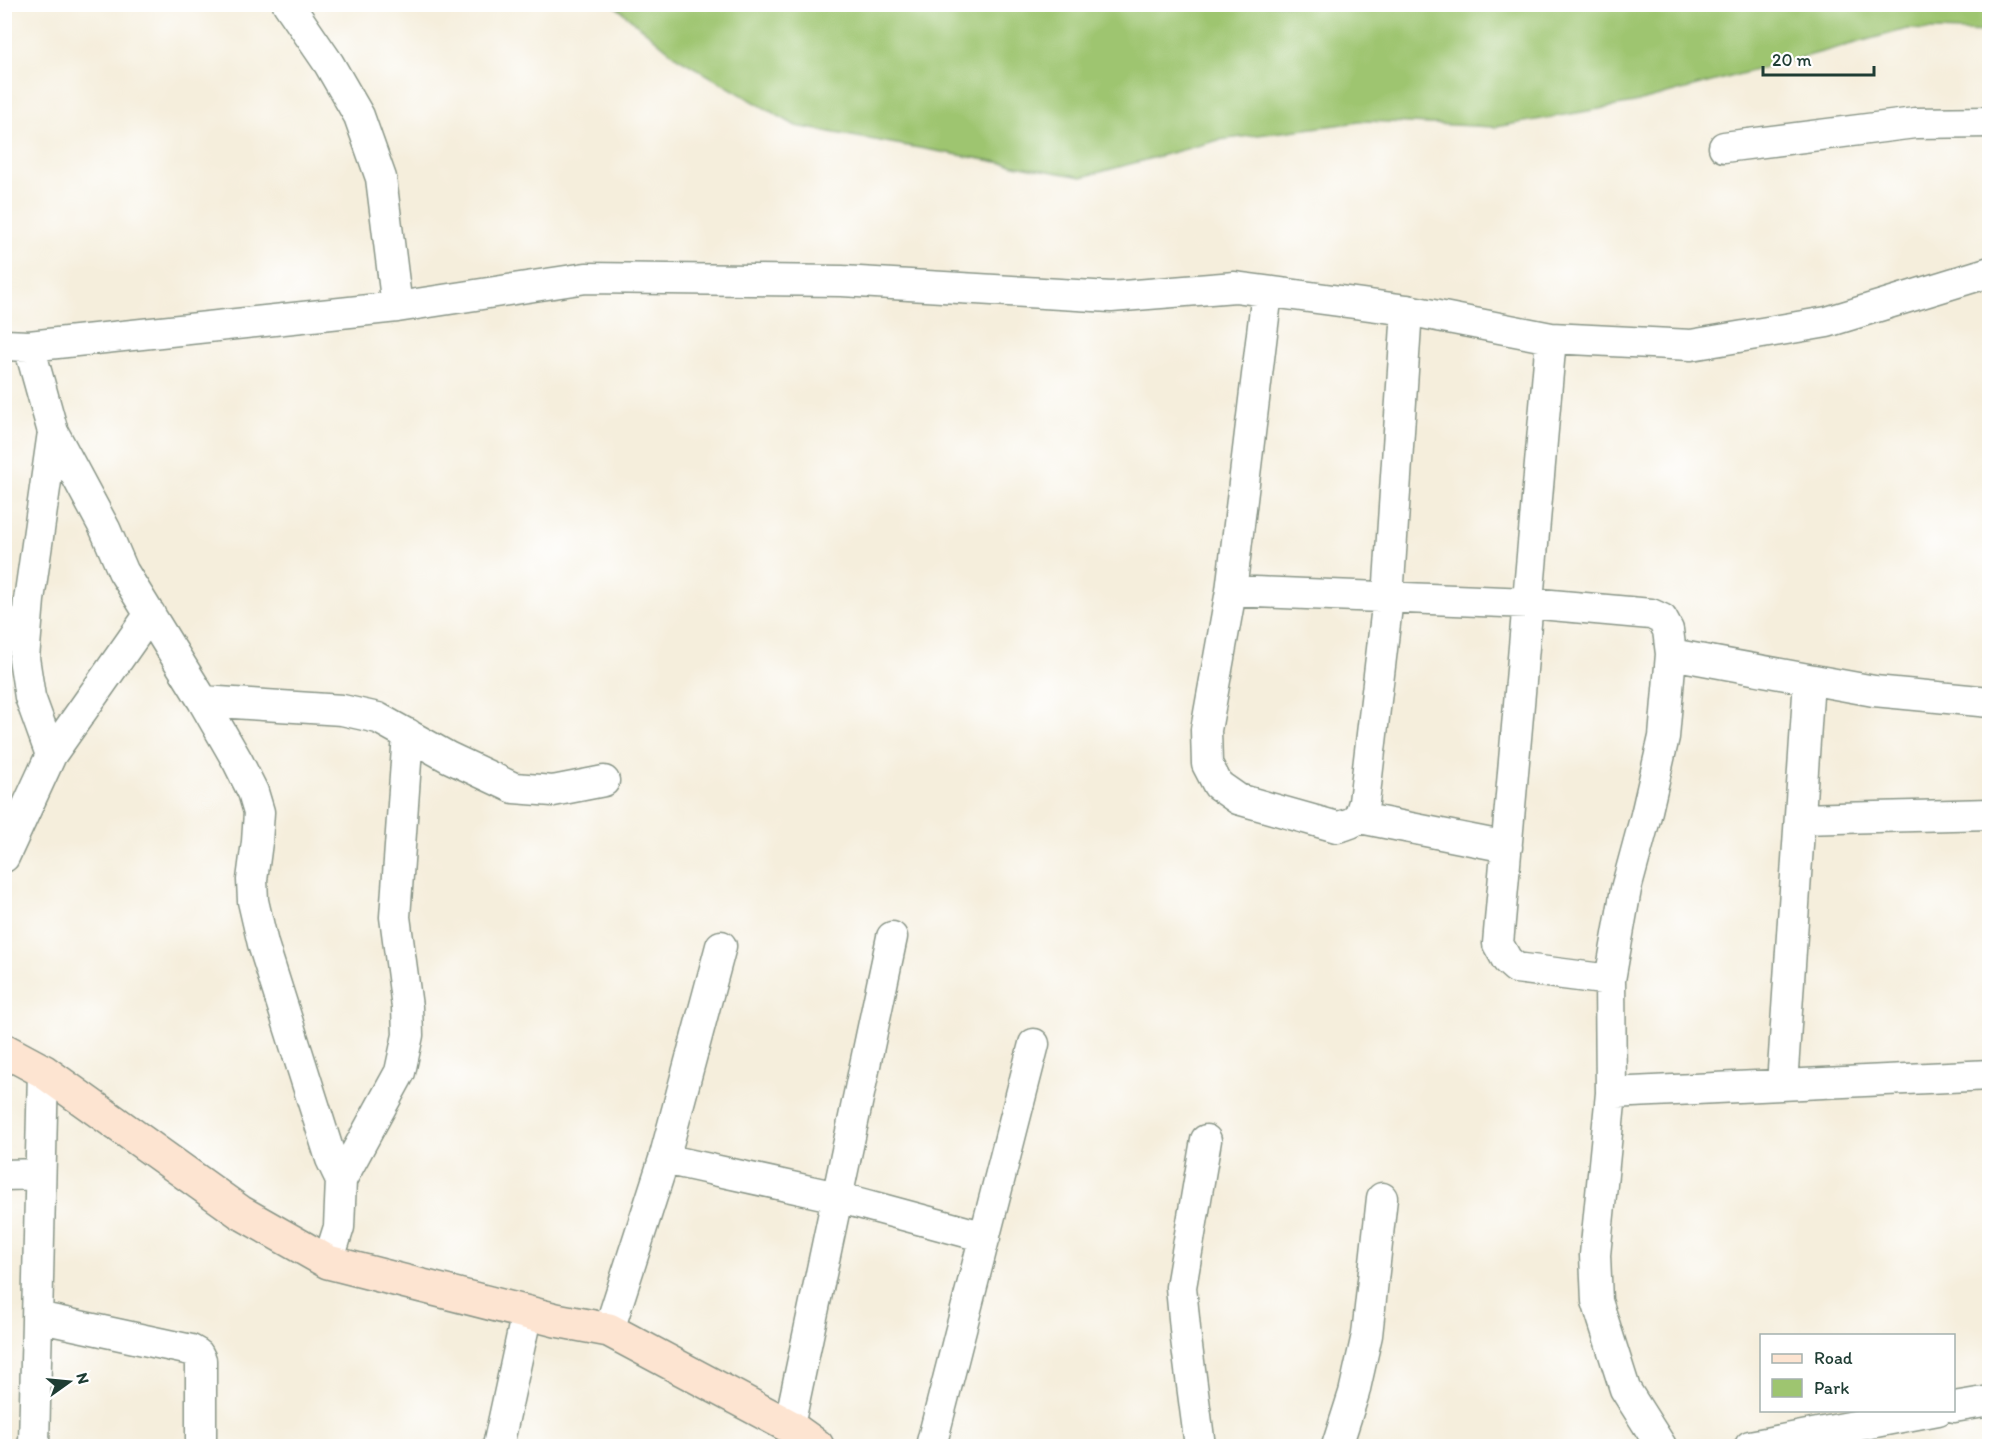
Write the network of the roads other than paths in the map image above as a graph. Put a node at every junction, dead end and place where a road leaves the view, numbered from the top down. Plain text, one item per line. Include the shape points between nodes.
1 (288, 4) edge
2 (1989, 122) edge
3 (1724, 147) dead end
4 (1989, 272) edge
5 (1267, 292) junction
6 (397, 307) junction
7 (1407, 310) junction
8 (1551, 338) junction
9 (17, 345) edge
10 (53, 432) junction
11 (1231, 591) junction
12 (1388, 598) junction
13 (1529, 603) junction
14 (150, 614) junction
15 (1671, 654) junction
16 (1809, 680) junction
17 (203, 701) junction
18 (1989, 702) edge
19 (408, 734) junction
20 (51, 754) junction
21 (604, 781) dead end
22 (1989, 814) edge
23 (1360, 818) junction
24 (1800, 819) junction
25 (1507, 847) junction
26 (4, 857) edge
27 (892, 937) dead end
28 (721, 946) dead end
29 (1610, 980) junction
30 (1034, 1044) dead end
31 (4, 1050) edge
32 (43, 1071) junction
33 (1989, 1074) edge
34 (1782, 1085) junction
35 (1611, 1093) junction
36 (1206, 1140) dead end
37 (664, 1160) junction
38 (40, 1174) junction
39 (4, 1175) edge
40 (341, 1180) junction
41 (837, 1197) junction
42 (1382, 1198) dead end
43 (985, 1237) junction
44 (328, 1262) junction
45 (527, 1312) junction
46 (37, 1317) junction
47 (609, 1330) junction
48 (1989, 1401) edge
49 (1955, 1407) edge
50 (1928, 1412) edge
51 (789, 1426) junction
52 (32, 1446) edge
53 (201, 1446) edge
54 (498, 1446) edge
55 (817, 1446) edge
56 (931, 1446) edge
57 (1200, 1446) edge
58 (1337, 1446) edge
59 (1661, 1446) edge
60 (1750, 1446) edge

1 - 6 street via 359,116 381,178
2 - 3 street via 1915,123
4 - 8 street via 1827,322 1691,345
5 - 6 street via 1235,287 1111,297 842,281 586,278
5 - 7 street
5 - 11 street
6 - 9 street
7 - 8 street
7 - 12 street
8 - 13 street
9 - 10 street
10 - 14 street via 123,571
10 - 20 street via 24,658 30,697
11 - 12 street
11 - 23 street via 1206,730 1207,764 1218,785 1238,799 1337,827
12 - 13 street
12 - 23 street
13 - 15 street via 1651,614 1662,619 1668,630
13 - 25 street
14 - 17 street
14 - 20 street
15 - 16 street
15 - 29 street via 1664,737 1626,889
16 - 18 street via 1874,691
16 - 24 street
17 - 19 street via 342,710 378,718
17 - 40 street via 238,762 259,812 253,902 302,1069
19 - 21 street via 514,788 554,791
19 - 40 street via 395,917 408,1035 400,1072
20 - 26 street
22 - 24 street
23 - 25 street
24 - 34 street
25 - 29 street via 1498,944 1507,960 1516,968
27 - 41 street
28 - 37 street
29 - 35 street
30 - 43 street
31 - 32 street
32 - 38 street
32 - 44 street via 240,1212
33 - 34 street
34 - 35 street
35 - 59 street via 1595,1255 1597,1301 1625,1389
36 - 57 street via 1181,1287
37 - 41 street
37 - 47 street
38 - 39 street
38 - 46 street
40 - 44 street via 339,1227
41 - 43 street
41 - 51 street
42 - 58 street via 1367,1335
43 - 56 street
44 - 45 street
45 - 47 street
45 - 54 street
46 - 52 street
46 - 53 street via 198,1354
47 - 51 street
48 - 49 street
50 - 60 street
51 - 55 street

